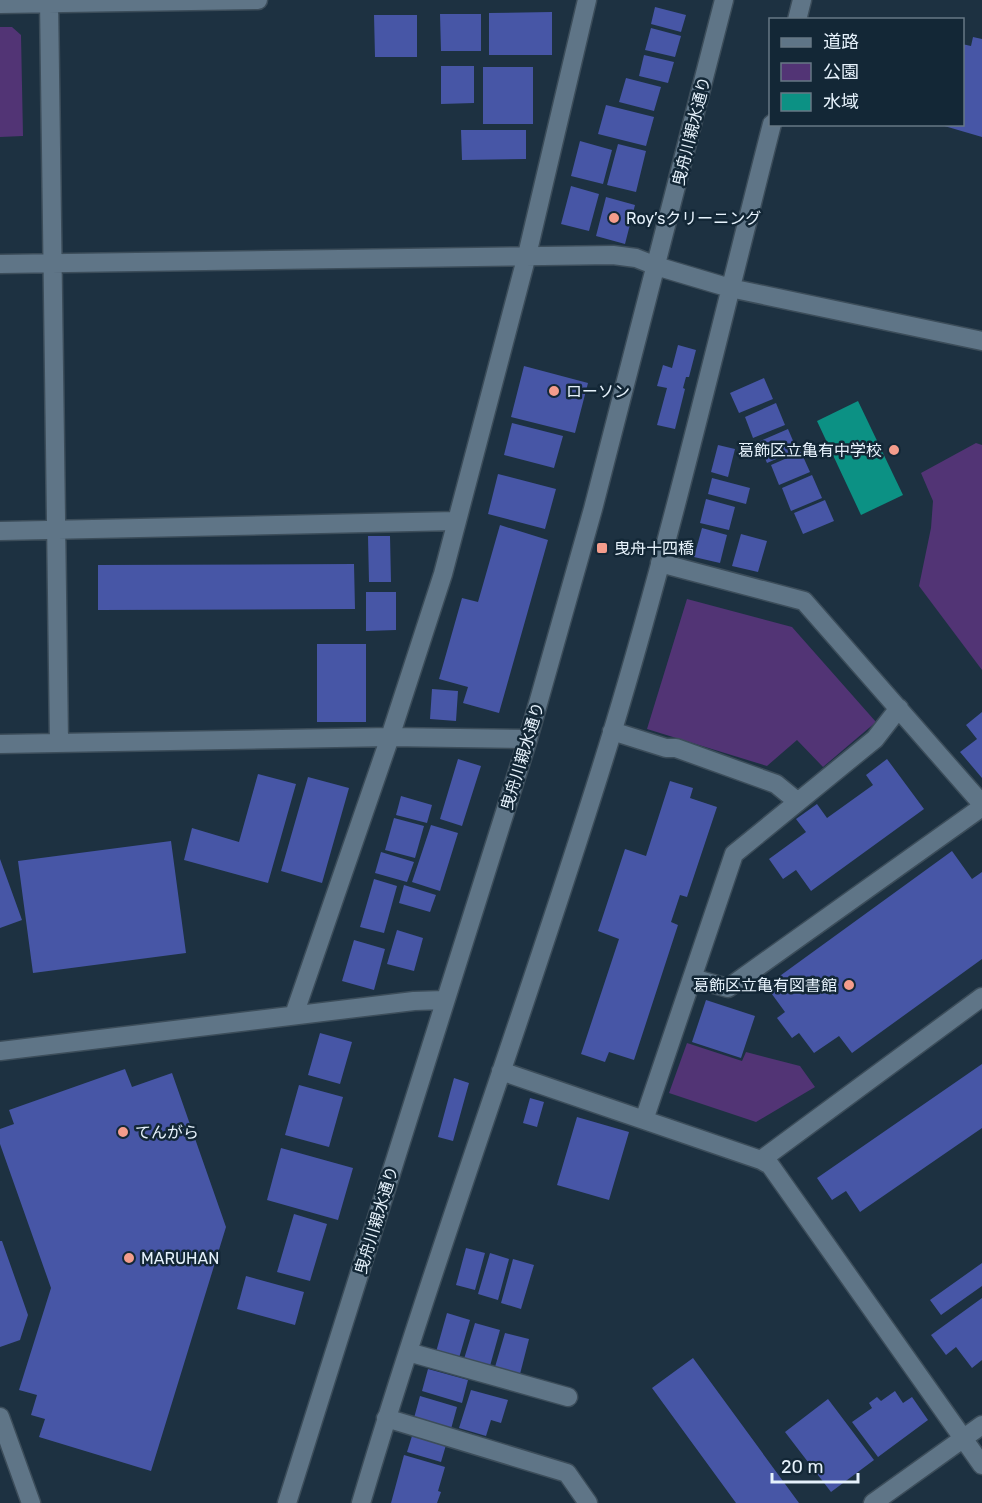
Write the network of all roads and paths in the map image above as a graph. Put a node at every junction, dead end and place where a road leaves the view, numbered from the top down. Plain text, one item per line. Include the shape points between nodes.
1 (258, 0) edge
2 (587, 0) edge
3 (724, 0) edge
4 (802, 0) edge
5 (49, 2) edge
6 (0, 4) edge
7 (798, 18) edge
8 (771, 126) edge
9 (527, 255) junction
10 (51, 263) junction
11 (0, 264) edge
12 (656, 266) junction
13 (730, 288) junction
14 (982, 341) edge
15 (456, 521) junction
16 (56, 530) junction
17 (0, 531) edge
18 (660, 563) junction
19 (899, 708) junction
20 (612, 731) junction
21 (390, 737) junction
22 (528, 739) junction
23 (59, 742) junction
24 (0, 744) edge
25 (798, 802) junction
26 (982, 805) edge
27 (692, 978) junction
28 (982, 997) edge
29 (444, 1000) junction
30 (294, 1015) junction
31 (0, 1051) edge
32 (501, 1071) junction
33 (644, 1120) junction
34 (761, 1160) junction
35 (408, 1352) junction
36 (568, 1397) dead end
37 (0, 1417) edge
38 (386, 1418) junction
39 (982, 1425) edge
40 (963, 1439) junction
41 (982, 1465) edge
42 (31, 1503) edge
43 (287, 1503) edge
44 (361, 1503) edge
45 (588, 1503) edge
46 (873, 1503) edge

1 - 5 street
2 - 9 street
3 - 12 street, 曳舟川親水通り
4 - 7 street
5 - 6 street
5 - 10 street
8 - 13 street
9 - 10 street
9 - 12 street via 613,255
9 - 15 street
10 - 11 street
10 - 16 street
12 - 13 street
12 - 22 street, 曳舟川親水通り
13 - 14 street
13 - 18 street
15 - 16 street
15 - 21 street
16 - 17 street
16 - 23 street
18 - 19 street via 804,601
18 - 20 street
19 - 25 street via 875,739
19 - 26 street
20 - 25 street via 676,748 776,784
20 - 32 street
21 - 22 street
21 - 23 street
21 - 30 street
22 - 29 street, 曳舟川親水通り
23 - 24 street
25 - 27 street via 734,854
26 - 27 street via 728,988
27 - 33 street
28 - 34 street
29 - 30 street
29 - 43 street, 曳舟川親水通り
30 - 31 street
32 - 33 street
32 - 35 street
33 - 34 street
34 - 40 street via 770,1166
35 - 36 street
35 - 38 street
37 - 42 street
38 - 44 street
38 - 45 street via 567,1473
39 - 40 street
40 - 41 street
40 - 46 street

